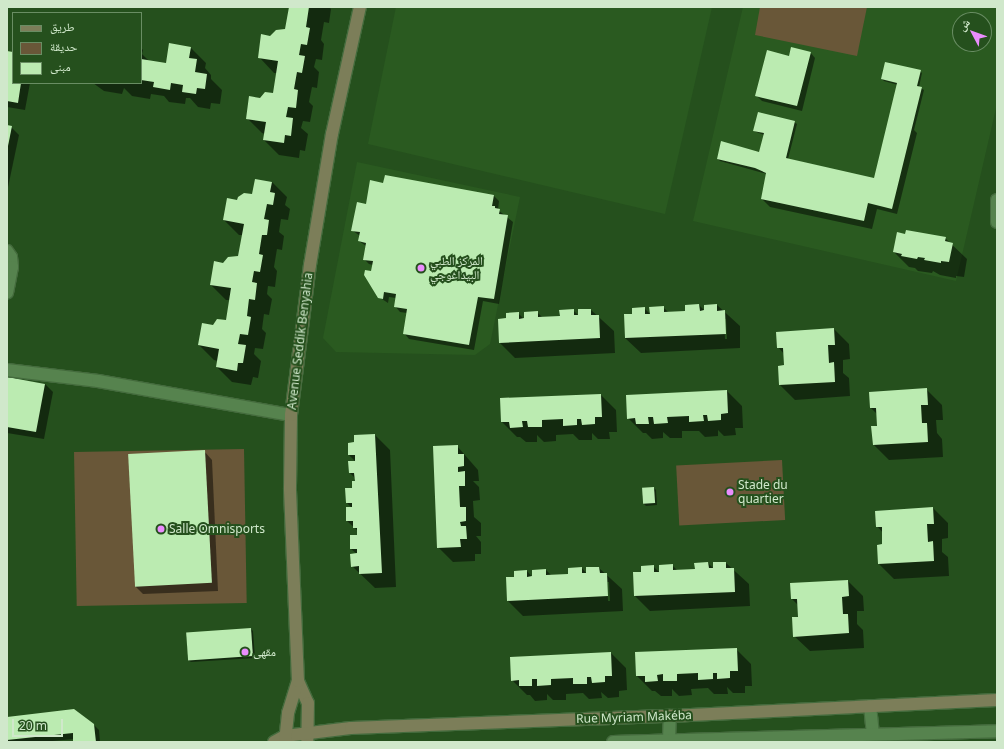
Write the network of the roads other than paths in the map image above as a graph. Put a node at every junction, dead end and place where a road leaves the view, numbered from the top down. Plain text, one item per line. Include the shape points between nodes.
1 (360, 7) edge
2 (997, 200) edge
3 (997, 222) edge
4 (7, 251) edge
5 (7, 293) edge
6 (7, 370) edge
7 (291, 416) junction
8 (298, 680) junction
9 (997, 700) edge
10 (870, 706) junction
11 (670, 716) junction
12 (997, 731) edge
13 (873, 734) junction
14 (307, 737) edge
15 (285, 739) edge
16 (669, 740) junction
17 (274, 742) edge
18 (613, 742) edge

1 - 7 street, Avenue Seddik Benyahia via 332,134 310,265
2 - 3 street
4 - 5 street via 11,257 12,267
6 - 7 street via 98,381
7 - 8 street, Avenue Seddik Benyahia via 290,488
8 - 14 street via 308,703
8 - 15 street via 291,701
9 - 10 street, Rue Myriam Makéba
10 - 11 street, Rue Myriam Makéba
10 - 13 street
11 - 14 street, Rue Myriam Makéba via 351,728
11 - 16 street
12 - 13 street
13 - 16 street
14 - 15 street, Rue Myriam Makéba
15 - 17 street, Rue Myriam Makéba
16 - 18 street

